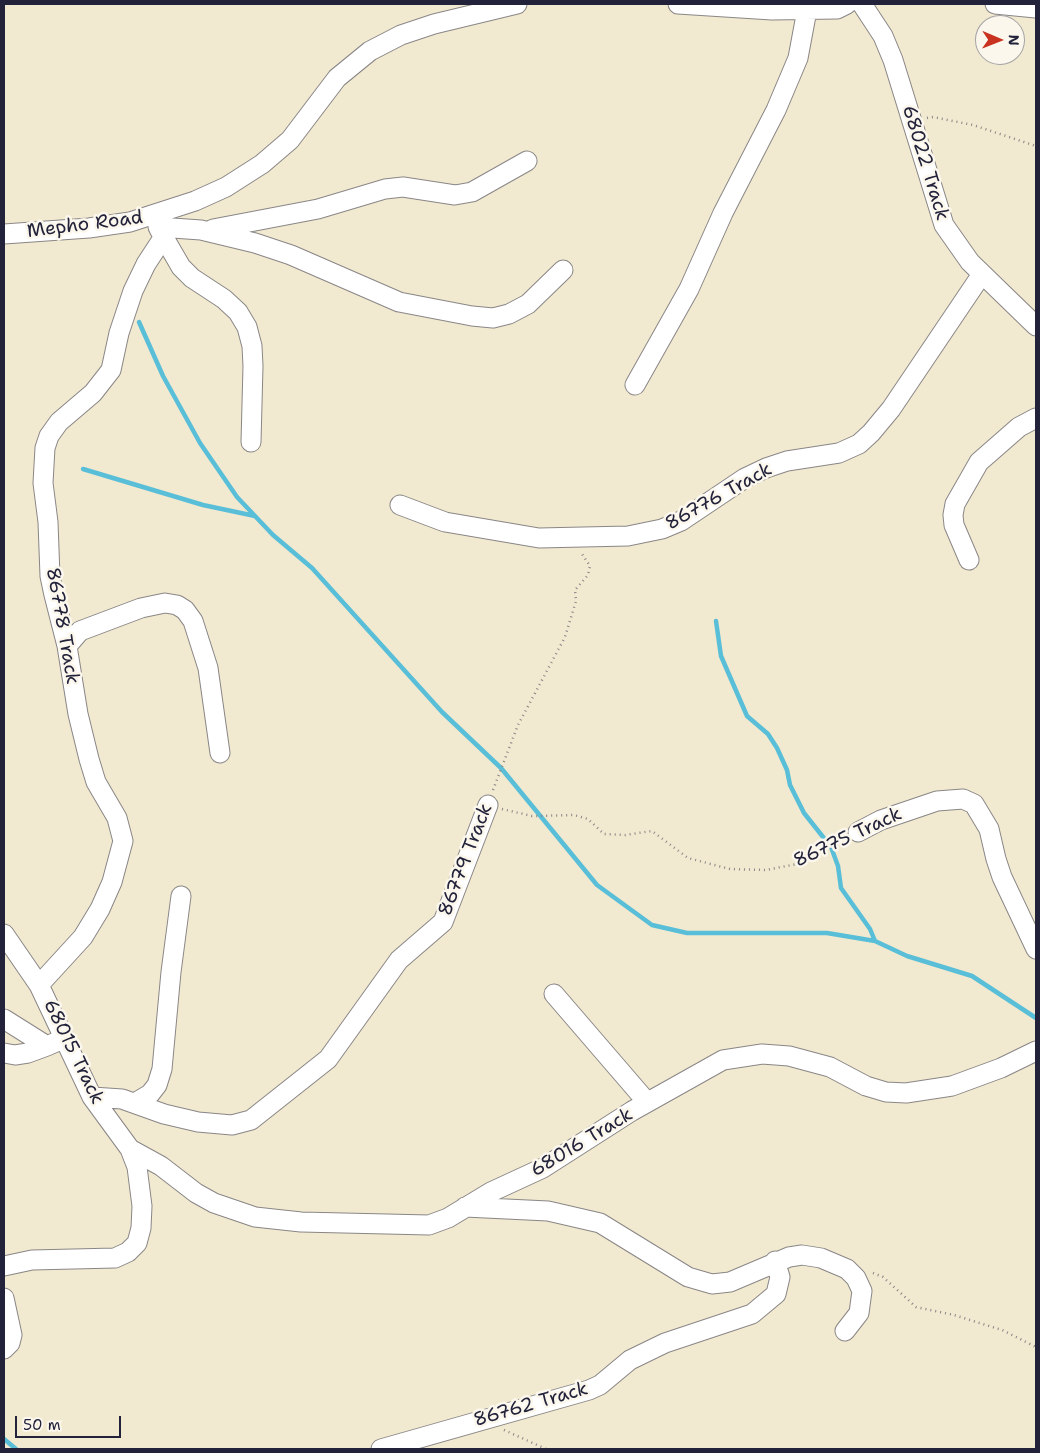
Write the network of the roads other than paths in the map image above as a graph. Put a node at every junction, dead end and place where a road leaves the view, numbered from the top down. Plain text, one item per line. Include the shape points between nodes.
1 (517, 4) edge
2 (678, 4) edge
3 (847, 4) edge
4 (862, 4) edge
5 (995, 4) edge
6 (1036, 8) edge
7 (807, 10) junction
8 (527, 161) dead end
9 (158, 227) junction
10 (202, 230) junction
11 (4, 234) edge
12 (563, 270) dead end
13 (982, 274) junction
14 (1036, 326) edge
15 (635, 385) dead end
16 (1036, 418) edge
17 (251, 442) dead end
18 (400, 505) dead end
19 (969, 560) dead end
20 (67, 646) junction
21 (220, 753) dead end
22 (488, 805) road end
23 (858, 832) road end
24 (181, 896) dead end
25 (4, 934) edge
26 (1036, 949) edge
27 (40, 986) junction
28 (554, 994) dead end
29 (4, 1018) edge
30 (65, 1038) junction
31 (47, 1046) junction
32 (1036, 1051) edge
33 (4, 1053) edge
34 (92, 1097) junction
35 (647, 1102) junction
36 (135, 1103) junction
37 (130, 1150) junction
38 (464, 1207) junction
39 (775, 1261) junction
40 (4, 1266) edge
41 (4, 1298) edge
42 (845, 1331) dead end
43 (4, 1349) edge
44 (381, 1449) edge

1 - 9 street, Mepho Road via 434,24 401,35 370,51 337,78 290,140 262,164
2 - 7 street
3 - 7 street via 837,9
4 - 13 street, 68022 Track via 883,36 913,120 944,225 960,251
5 - 6 street
7 - 15 street via 798,58 776,110 723,213 689,289
8 - 10 street via 472,192 455,195 403,187 385,188 294,214
9 - 10 street
9 - 11 street, Mepho Road via 130,222
9 - 17 street via 181,267 224,299 238,312 247,327 253,366
9 - 20 street, 86778 Track via 119,333 110,370 93,393 59,422 45,448 43,483 50,576
10 - 12 street via 276,249 399,302 472,316 493,318 509,314 528,304
13 - 14 street, 68022 Track
13 - 18 street, 86776 Track via 891,409 859,444 838,453 787,461 766,468 745,478 681,521 662,529 628,536 538,538 445,522
16 - 19 street via 1005,438 980,462 955,504 954,525
20 - 21 street via 80,631 141,608 165,604 185,610 208,668
20 - 27 street, 86778 Track via 78,714 91,766 96,782 117,818 123,841 112,882 100,909 83,937
22 - 36 street, 86779 Track via 443,922 399,960 334,1051 312,1073 251,1120 232,1126 164,1114
23 - 26 street, 86775 Track via 881,820 937,801 963,799 974,804 990,829 1002,877
24 - 36 street via 162,1069 150,1094
25 - 27 street, 68015 Track
27 - 30 street, 68015 Track
28 - 35 street
29 - 31 street
30 - 31 street
30 - 34 street, 68015 Track
31 - 33 street via 28,1054
32 - 35 street, 68016 Track via 952,1086 906,1093 866,1086 810,1060 762,1054 741,1056 723,1060
34 - 36 street, 86779 Track
34 - 37 street, 68015 Track
35 - 38 street, 68016 Track via 543,1168
37 - 38 street, 68016 Track via 161,1166 196,1194 255,1217 301,1222 429,1225
37 - 40 street, 68015 Track via 142,1206 137,1243 128,1252 115,1258 32,1260
38 - 39 street via 548,1211 600,1223 700,1282 730,1282
39 - 42 street via 802,1256 834,1262 847,1269 862,1291 859,1313
39 - 44 street, 86762 Track via 780,1277 776,1294 752,1314 665,1343 630,1360 589,1390
41 - 43 street via 12,1335

